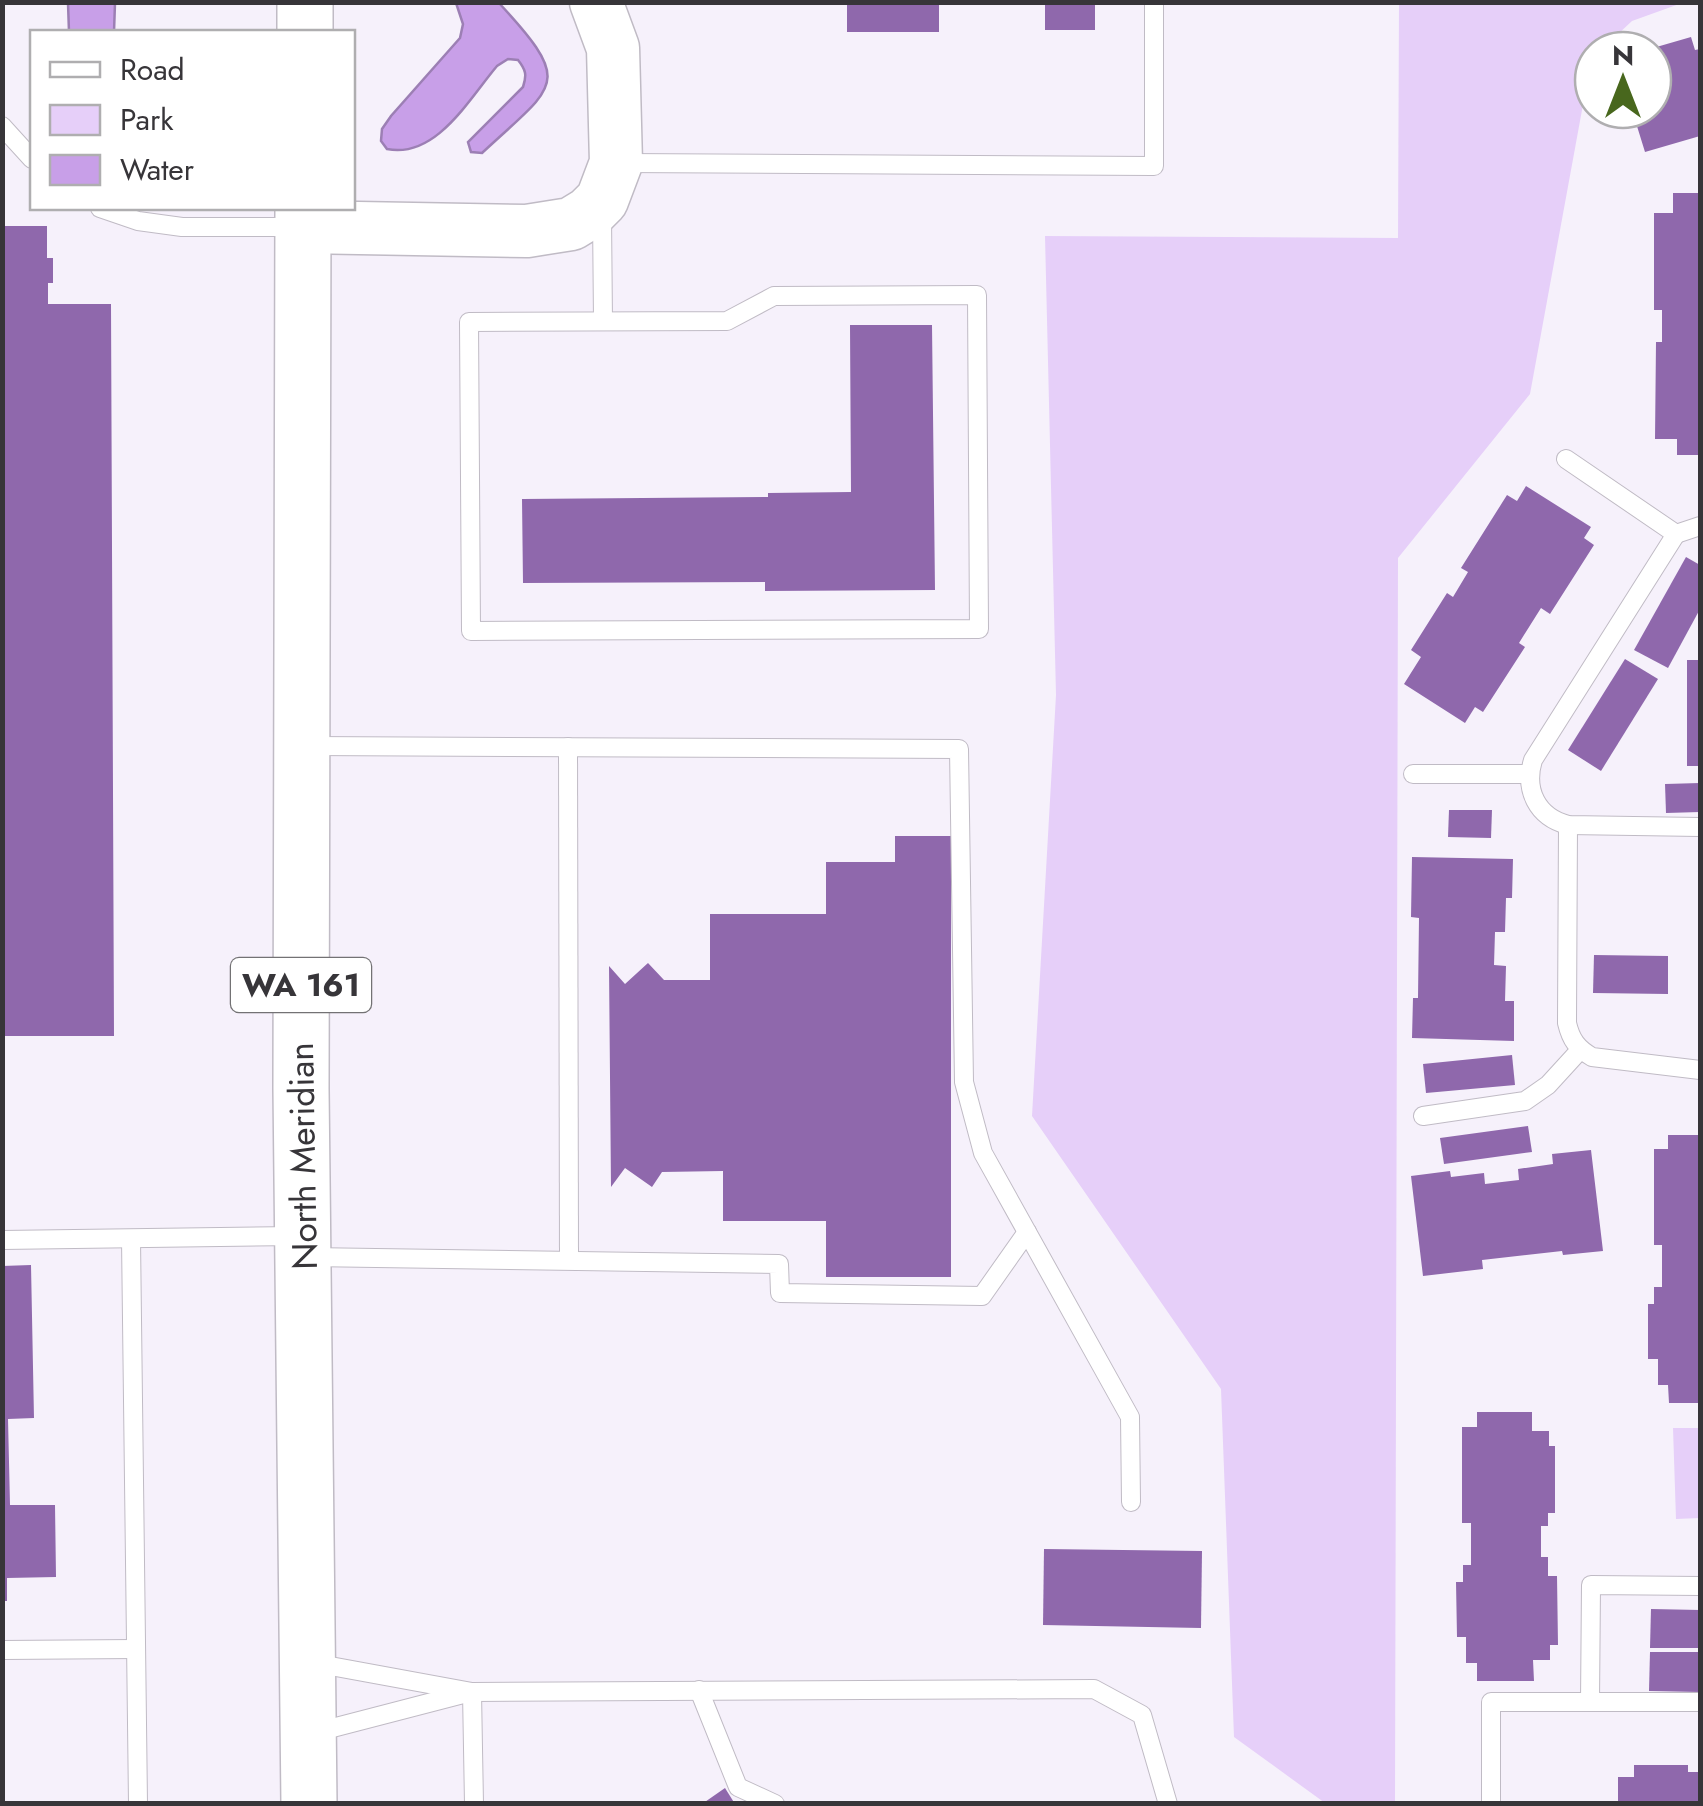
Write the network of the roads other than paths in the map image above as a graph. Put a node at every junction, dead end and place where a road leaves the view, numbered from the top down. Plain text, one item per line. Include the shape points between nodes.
1 (305, 2) edge
2 (596, 2) edge
3 (1154, 2) edge
4 (305, 30) edge
5 (2, 126) edge
6 (30, 157) edge
7 (609, 182) junction
8 (105, 210) edge
9 (303, 217) edge
10 (603, 321) junction
11 (1566, 459) dead end
12 (1700, 526) edge
13 (1676, 534) junction
14 (302, 746) junction
15 (568, 748) junction
16 (1413, 774) dead end
17 (1528, 774) junction
18 (1568, 825) junction
19 (1700, 827) edge
20 (1580, 1050) junction
21 (1700, 1070) edge
22 (1423, 1116) dead end
23 (1026, 1232) junction
24 (131, 1239) junction
25 (2, 1240) edge
26 (303, 1246) junction
27 (570, 1259) junction
28 (1131, 1502) dead end
29 (1700, 1586) edge
30 (2, 1650) edge
31 (136, 1650) junction
32 (310, 1662) junction
33 (699, 1690) junction
34 (472, 1692) junction
35 (1590, 1702) junction
36 (1700, 1702) edge
37 (306, 1776) edge
38 (138, 1804) edge
39 (474, 1804) edge
40 (775, 1804) edge
41 (1168, 1804) edge
42 (1491, 1804) edge

1 - 4 main road
2 - 7 street via 612,48
3 - 7 lane via 1154,166
5 - 6 lane
7 - 9 street via 570,224 527,231
7 - 10 lane
8 - 9 lane via 182,227
9 - 14 main road, North Meridian / WA 161
10 - 10 lane via 469,322 471,631 979,629 978,295 774,296 727,320
11 - 13 lane
12 - 13 lane
13 - 17 lane
14 - 15 lane
14 - 26 main road, North Meridian / WA 161
15 - 23 lane via 959,749 964,1082 982,1153
15 - 27 lane
16 - 17 lane
17 - 18 lane via 1543,813
18 - 19 lane
18 - 20 lane via 1567,1023
20 - 21 lane
20 - 22 lane via 1525,1101
23 - 27 lane via 982,1296 780,1293 779,1264
23 - 28 lane via 1130,1416
24 - 25 lane
24 - 26 lane
24 - 31 lane
26 - 27 lane
26 - 32 main road, North Meridian / WA 161
29 - 35 lane via 1591,1585
30 - 31 lane
31 - 38 lane
32 - 34 lane
32 - 37 main road, North Meridian / WA 161
33 - 34 lane
33 - 40 lane via 738,1787
33 - 41 lane via 1094,1689 1142,1715
34 - 37 lane
34 - 39 lane
35 - 36 lane
35 - 42 lane via 1490,1702

